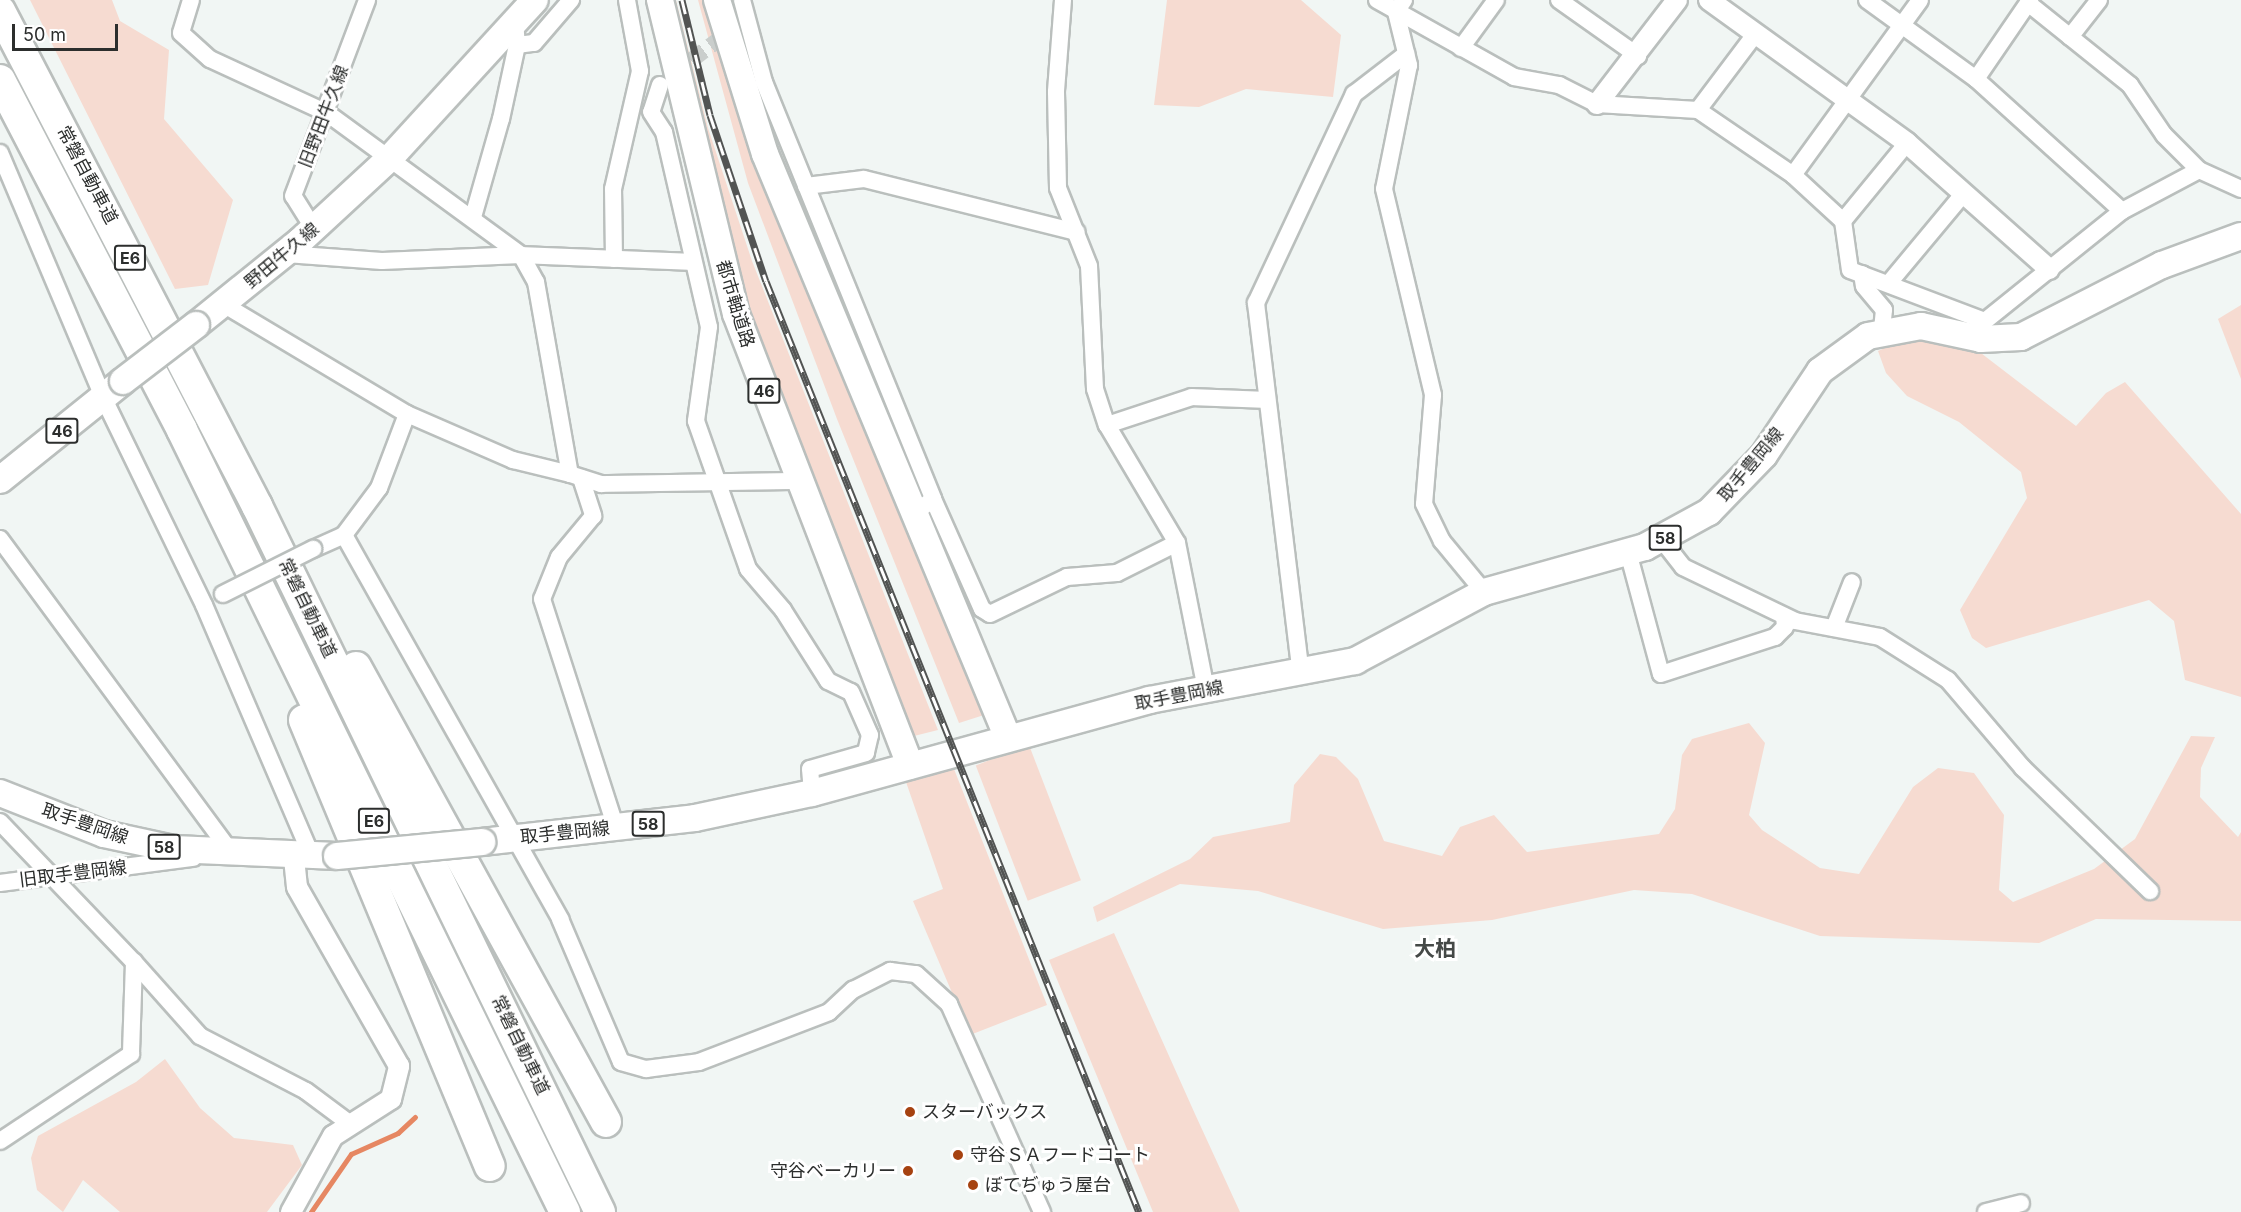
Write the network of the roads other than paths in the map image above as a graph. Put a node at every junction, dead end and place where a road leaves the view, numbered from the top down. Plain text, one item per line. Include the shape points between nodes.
1 (191, 0) edge
2 (367, 0) edge
3 (534, 0) edge
4 (571, 0) edge
5 (627, 0) edge
6 (660, 0) edge
7 (717, 0) edge
8 (742, 0) edge
9 (754, 0) edge
10 (1063, 0) edge
11 (1377, 0) edge
12 (1496, 0) edge
13 (1677, 0) edge
14 (1709, 0) edge
15 (1867, 0) edge
16 (1920, 0) edge
17 (2099, 0) edge
18 (2029, 1) edge
19 (1570, 3) edge
20 (1400, 6) edge
21 (0, 11) edge
22 (747, 18) junction
23 (1902, 26) junction
24 (1756, 33) junction
25 (516, 34) junction
26 (2070, 37) junction
27 (1461, 48) junction
28 (1406, 54) junction
29 (1638, 56) junction
30 (1976, 79) junction
31 (0, 80) edge
32 (660, 85) tunnel mouth
33 (1849, 98) junction
34 (1597, 104) junction
35 (1698, 110) junction
36 (327, 113) junction
37 (1907, 143) junction
38 (0, 153) edge
39 (390, 158) junction
40 (2199, 170) junction
41 (1793, 175) junction
42 (806, 186) junction
43 (2241, 189) edge
44 (1964, 193) junction
45 (2122, 211) junction
46 (473, 217) junction
47 (1843, 221) junction
48 (314, 229) junction
49 (1076, 232) junction
50 (2241, 236) edge
51 (286, 254) junction
52 (521, 255) junction
53 (614, 259) junction
54 (693, 262) junction
55 (2049, 269) junction
56 (1862, 274) junction
57 (1889, 283) junction
58 (223, 304) junction
59 (1882, 330) junction
60 (103, 397) junction
61 (1267, 400) junction
62 (406, 414) junction
63 (1107, 426) junction
64 (182, 430) junction
65 (575, 476) junction
66 (0, 480) edge
67 (800, 481) junction
68 (717, 483) junction
69 (257, 506) junction
70 (924, 507) junction
71 (344, 535) junction
72 (0, 539) edge
73 (1662, 540) junction
74 (1177, 543) junction
75 (1628, 552) junction
76 (1852, 582) dead end
77 (1485, 592) junction
78 (204, 605) junction
79 (1784, 616) junction
80 (1834, 628) junction
81 (1301, 675) junction
82 (1206, 689) junction
83 (1008, 738) junction
84 (910, 766) junction
85 (0, 793) edge
86 (812, 793) junction
87 (0, 822) edge
88 (616, 828) junction
89 (513, 839) junction
90 (226, 855) junction
91 (314, 856) junction
92 (57, 875) junction
93 (0, 884) edge
94 (2150, 891) dead end
95 (134, 962) junction
96 (606, 1122) dead end
97 (349, 1123) junction
98 (0, 1141) edge
99 (490, 1166) dead end
100 (2021, 1203) dead end
101 (291, 1212) edge
102 (565, 1212) edge
103 (600, 1212) edge
104 (1042, 1212) edge
105 (1986, 1212) edge

1 - 36 street via 181,33 210,59
2 - 36 street, 旧野田牛久線
3 - 25 main road, 野田牛久線 / 46
4 - 25 street via 534,43
5 - 53 street via 640,71 613,189
6 - 67 main road, 都市軸道路 / 46 via 733,304
7 - 70 main road via 765,154
8 - 22 street
9 - 22 street
10 - 49 street via 1056,92 1058,189
11 - 20 street
12 - 27 street
13 - 29 street
14 - 24 street
15 - 23 street
16 - 23 street
17 - 26 street
18 - 26 street
18 - 30 street
19 - 29 street
20 - 27 street
20 - 28 street
21 - 69 highway, 常磐自動車道 / E6
22 - 42 street via 764,82
23 - 30 street
23 - 33 street
24 - 33 street
24 - 35 street
25 - 39 main road, 野田牛久線 / 46
25 - 46 street
26 - 40 street via 2130,86 2164,135
27 - 34 street via 1514,77 1559,85
28 - 61 street via 1354,94 1256,303
28 - 77 street via 1409,65 1384,189 1433,395 1424,504 1442,541
29 - 34 street
30 - 45 street
31 - 64 highway, 常磐自動車道 / E6
32 - 54 street via 651,112 664,132
33 - 37 street
33 - 41 street
34 - 35 street
35 - 41 street
36 - 39 street
36 - 48 street, 旧野田牛久線 via 293,196
37 - 44 street
37 - 47 street
38 - 60 street
39 - 46 street
39 - 48 main road, 野田牛久線 / 46
40 - 43 street
40 - 45 street
41 - 47 street
42 - 49 street via 864,179
42 - 70 street
44 - 55 street
44 - 57 street
45 - 55 street
46 - 52 street
47 - 56 street via 1850,270
48 - 51 main road, 野田牛久線 / 46
49 - 63 street via 1089,266 1095,389
50 - 59 main road, 取手豊岡線 / 58 via 2162,266 2021,337 1981,339 1922,326
51 - 52 street via 382,261
51 - 58 main road, 野田牛久線 / 46
52 - 53 street
52 - 65 street via 536,282
53 - 54 street
54 - 68 street via 709,327 696,421
55 - 57 street via 1984,321
56 - 57 street
56 - 59 street via 1864,286 1884,310
58 - 60 main road, 野田牛久線 / 46, bridge
58 - 62 street
59 - 73 main road, 取手豊岡線 / 58 via 1836,355 1736,488 1709,512
60 - 66 main road, 野田牛久線 / 46
60 - 78 street
61 - 63 street via 1192,397
61 - 81 street
62 - 65 street via 513,460
62 - 71 street via 379,488
63 - 74 street
64 - 99 highway
64 - 102 highway, 常磐自動車道 / E6
65 - 68 street via 601,484
65 - 88 street via 593,516 559,557 542,598
67 - 68 street
67 - 84 main road, 都市軸道路 / 46
68 - 86 street via 748,569 783,610 828,681 851,692 870,735 866,753 810,769
69 - 96 highway via 367,686
69 - 103 highway, 常磐自動車道 / E6
70 - 74 street via 982,609 990,614 1067,577 1117,573
70 - 83 main road
71 - 78 street, bridge
71 - 89 street
72 - 90 street
73 - 75 main road, 取手豊岡線 / 58
73 - 79 street via 1683,567
74 - 82 street
75 - 77 main road, 取手豊岡線 / 58
75 - 79 street via 1660,674 1775,637 1785,627
76 - 80 street
77 - 81 main road, 取手豊岡線 / 58 via 1392,645
78 - 91 street
79 - 80 street
80 - 94 street via 1880,637 1948,680 2023,768
81 - 82 main road, 取手豊岡線 / 58
82 - 83 main road, 取手豊岡線 / 58
83 - 84 main road, 取手豊岡線 / 58
84 - 86 main road, 取手豊岡線 / 58
85 - 90 main road, 取手豊岡線 / 58 via 104,834
86 - 88 main road, 取手豊岡線 / 58
87 - 92 street
88 - 89 main road, 取手豊岡線 / 58
89 - 91 main road, 取手豊岡線 / 58, bridge
89 - 104 street via 560,919 614,1052 632,1067 699,1062 760,1041 829,1012 853,990 890,971 931,982 949,1004
90 - 91 main road, 取手豊岡線 / 58
90 - 92 street, 旧取手豊岡線
91 - 97 street via 297,887 399,1065 391,1099
92 - 93 street, 旧取手豊岡線
92 - 95 street
95 - 97 street via 200,1036 306,1091
95 - 98 street via 131,1054
97 - 101 street via 333,1136
100 - 105 street

